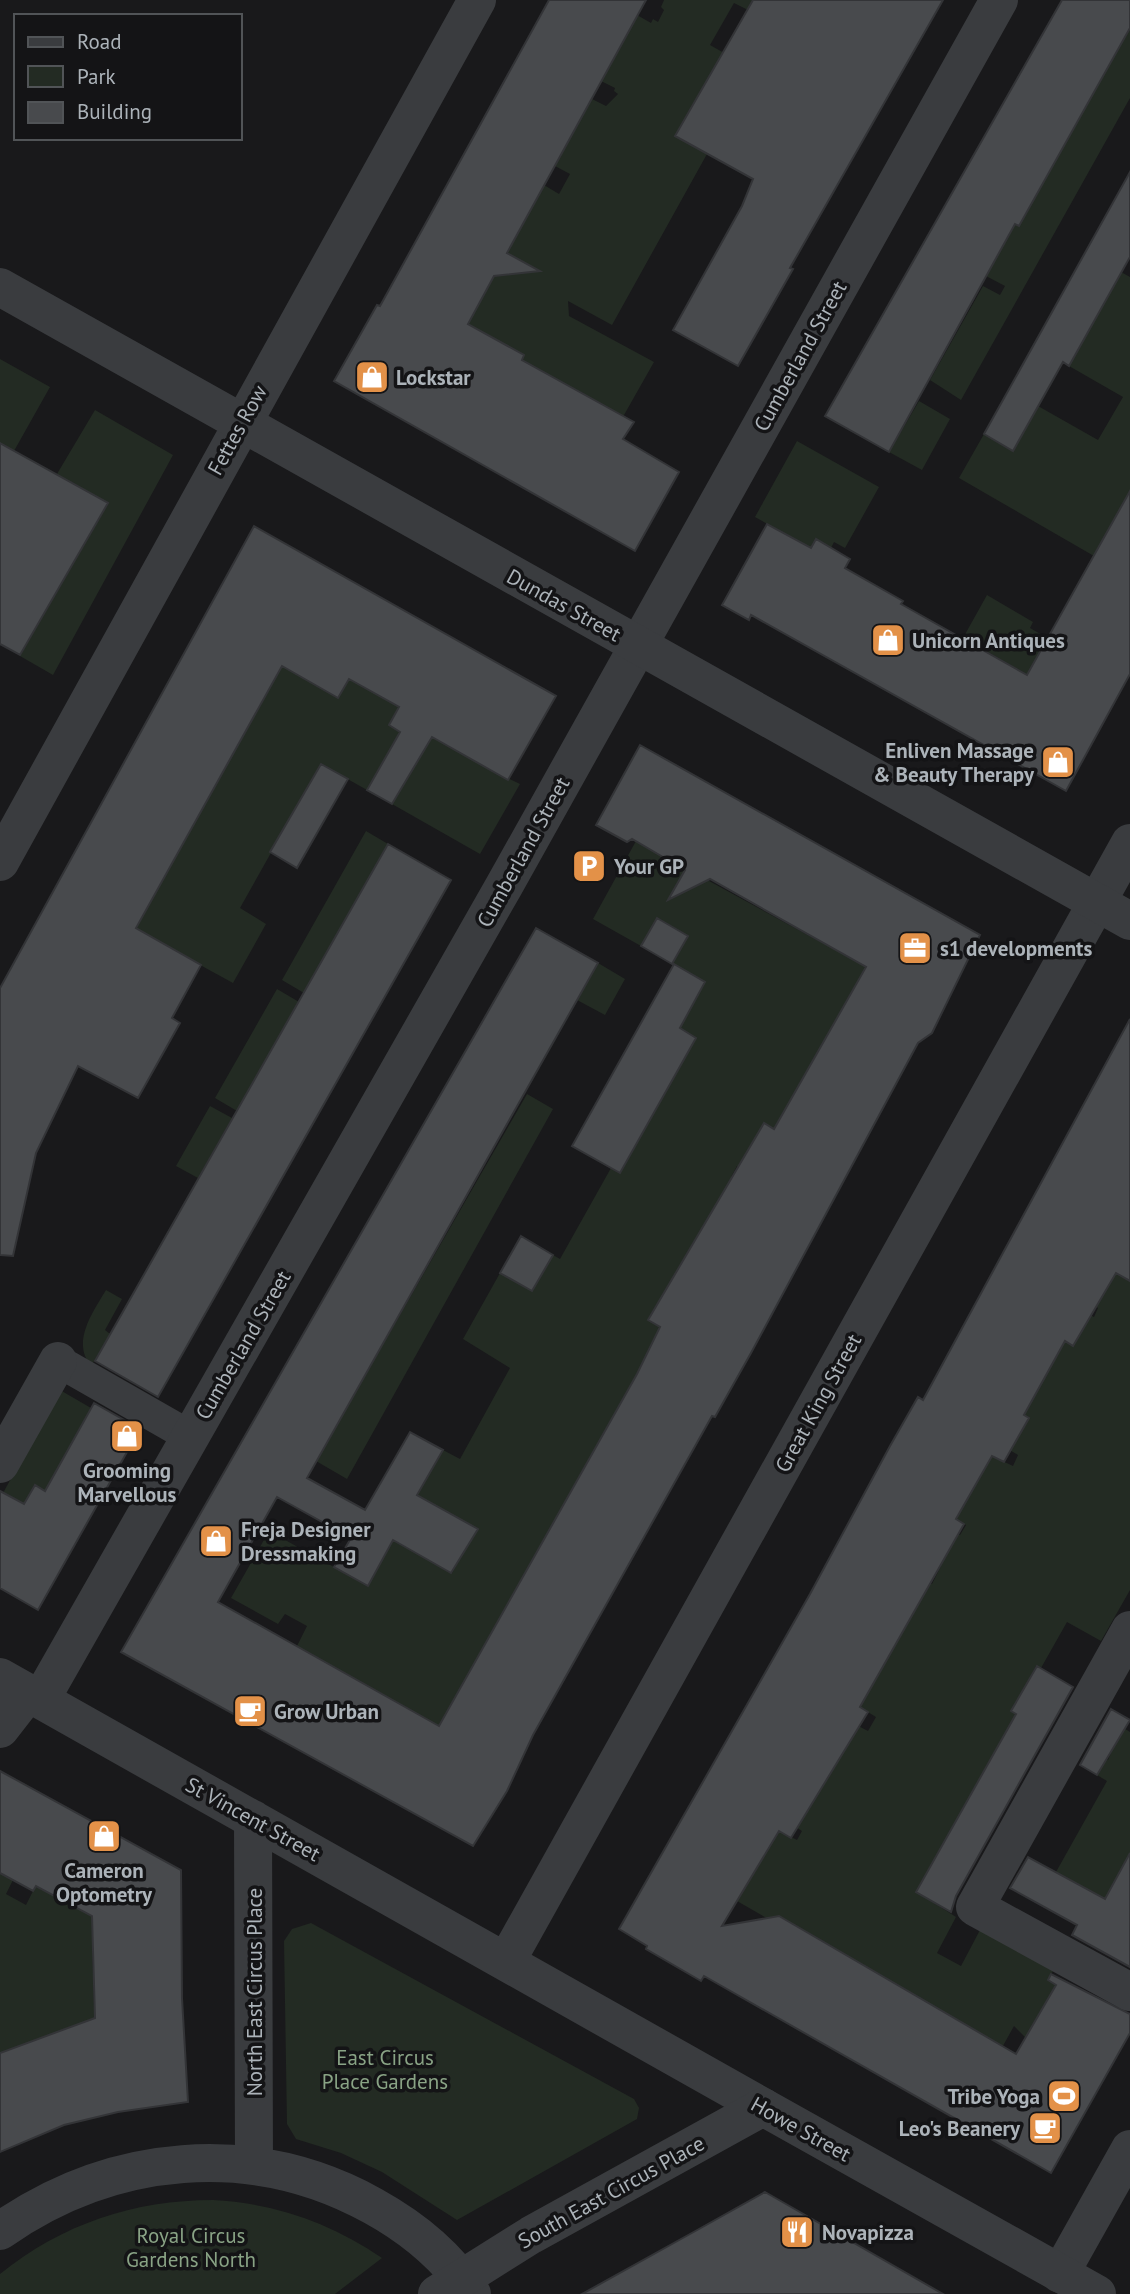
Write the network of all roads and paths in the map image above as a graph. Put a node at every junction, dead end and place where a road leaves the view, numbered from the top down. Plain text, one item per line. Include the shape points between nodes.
1 (477, 0) edge
2 (999, 0) edge
3 (0, 288) edge
4 (241, 422) junction
5 (638, 647) junction
6 (1130, 843) edge
7 (0, 862) edge
8 (1097, 902) junction
9 (1130, 920) edge
10 (58, 1361) joint
11 (191, 1437) junction
12 (0, 1464) edge
13 (1130, 1630) edge
14 (23, 1690) edge
15 (0, 1729) edge
16 (253, 1819) junction
17 (506, 1962) junction
18 (1130, 1992) edge
19 (763, 2107) junction
20 (1130, 2148) edge
21 (254, 2165) junction
22 (0, 2231) edge
23 (1060, 2274) junction
24 (457, 2289) edge
25 (1097, 2294) edge

1 - 4 street, Fettes Row
2 - 5 street, Cumberland Street
3 - 4 street, Dundas Street
4 - 5 street, Dundas Street
4 - 7 street, Fettes Row
5 - 8 street, Dundas Street
5 - 11 street, Cumberland Street
6 - 8 street, Great King Street
8 - 9 street, Dundas Street
8 - 17 street, Great King Street
10 - 11 street
10 - 12 street
11 - 14 street, Cumberland Street
13 - 18 street via 975,1907
14 - 15 street, Cumberland Street
14 - 16 street, St Vincent Street
16 - 17 street, St Vincent Street
16 - 21 street, North East Circus Place
17 - 19 street, Howe Street
19 - 23 street, Howe Street
19 - 24 street, South East Circus Place via 531,2235
20 - 23 street
21 - 22 street via 188,2162 102,2178 49,2200
21 - 24 street via 306,2177 360,2199 435,2251
23 - 25 street, Howe Street

